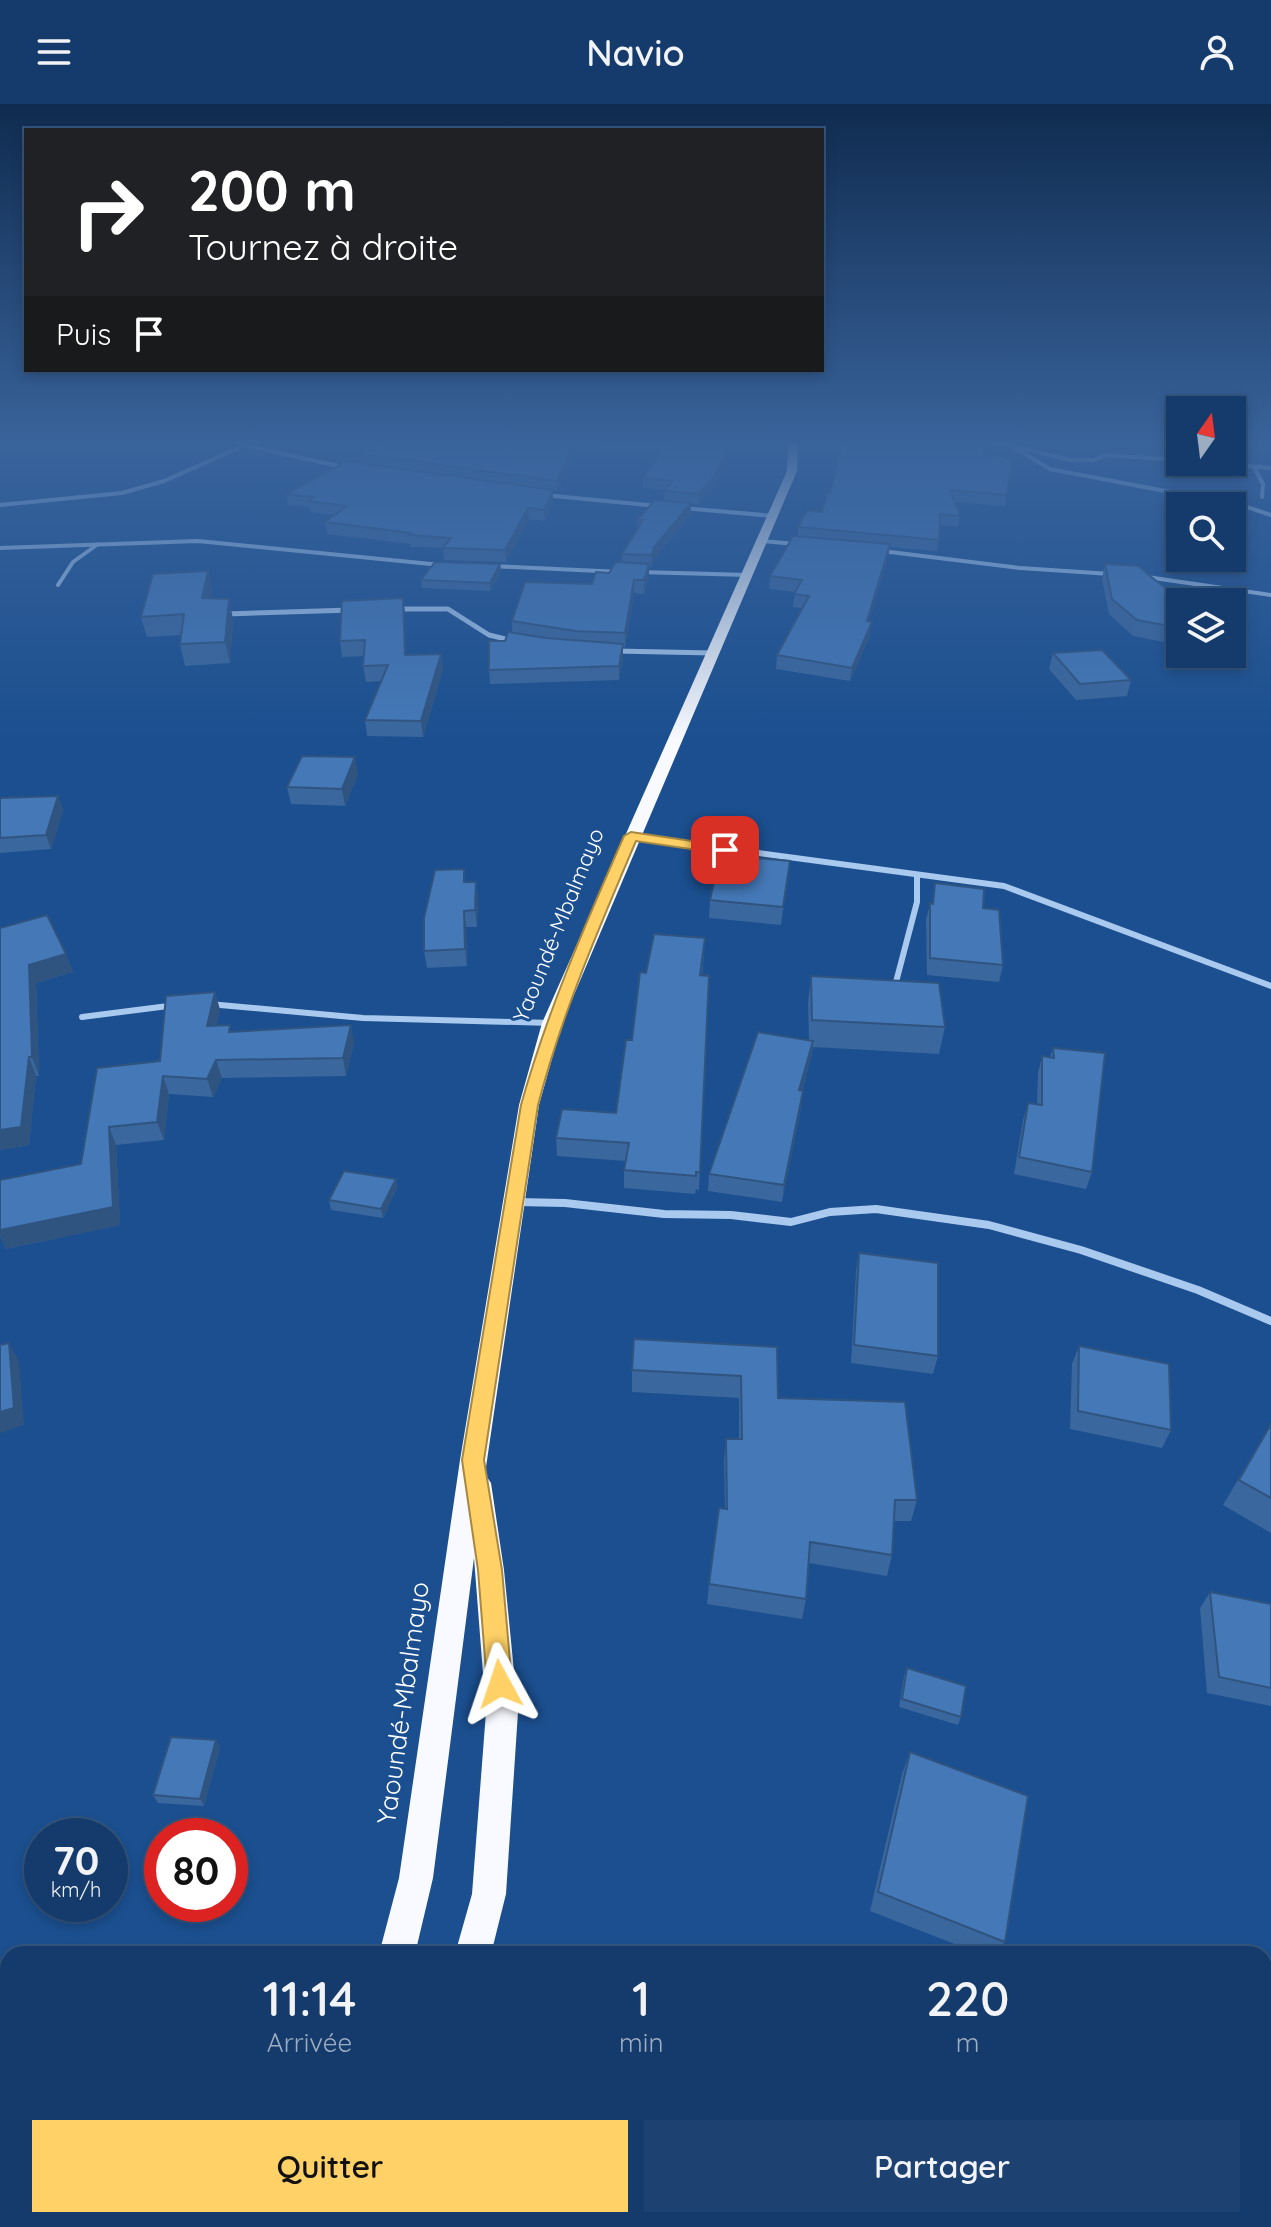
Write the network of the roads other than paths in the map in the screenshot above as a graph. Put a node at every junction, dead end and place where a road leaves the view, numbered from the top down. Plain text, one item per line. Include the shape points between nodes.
1 (97, 543) edge
2 (98, 543) edge
3 (223, 543) edge
4 (760, 543) edge
5 (784, 543) edge
6 (806, 545) edge
7 (0, 548) edge
8 (881, 551) edge
9 (443, 565) edge
10 (485, 566) edge
11 (749, 575) junction
12 (1123, 575) edge
13 (1137, 576) edge
14 (58, 585) dead end
15 (1271, 595) edge
16 (388, 609) edge
17 (358, 610) edge
18 (222, 614) edge
19 (517, 641) edge
20 (610, 651) edge
21 (714, 653) junction
22 (631, 836) junction
23 (917, 875) junction
24 (896, 982) edge
25 (1271, 986) edge
26 (196, 1004) edge
27 (182, 1005) edge
28 (82, 1017) dead end
29 (552, 1023) junction
30 (516, 1202) junction
31 (1271, 1321) edge
32 (473, 1460) junction
33 (399, 1946) edge
34 (475, 1946) edge

1 - 7 street
2 - 14 street via 73,562
3 - 9 street
4 - 11 highway, Yaoundé-Mbalmayo
5 - 6 street
8 - 12 street
10 - 11 street
11 - 21 highway, Yaoundé-Mbalmayo
13 - 15 street
16 - 19 street via 448,609 489,635
17 - 18 street
20 - 21 street
21 - 22 highway, Yaoundé-Mbalmayo
22 - 23 street
22 - 29 highway, Yaoundé-Mbalmayo
23 - 24 street via 917,902
23 - 25 street via 1004,886
26 - 29 street via 363,1018
27 - 28 street
29 - 30 highway, Yaoundé-Mbalmayo via 529,1105
30 - 31 street via 791,1222 876,1209 989,1225 1184,1285
30 - 32 highway, Yaoundé-Mbalmayo
32 - 33 highway, Yaoundé-Mbalmayo via 416,1878
32 - 34 highway, Yaoundé-Mbalmayo via 490,1570 502,1712 489,1894

